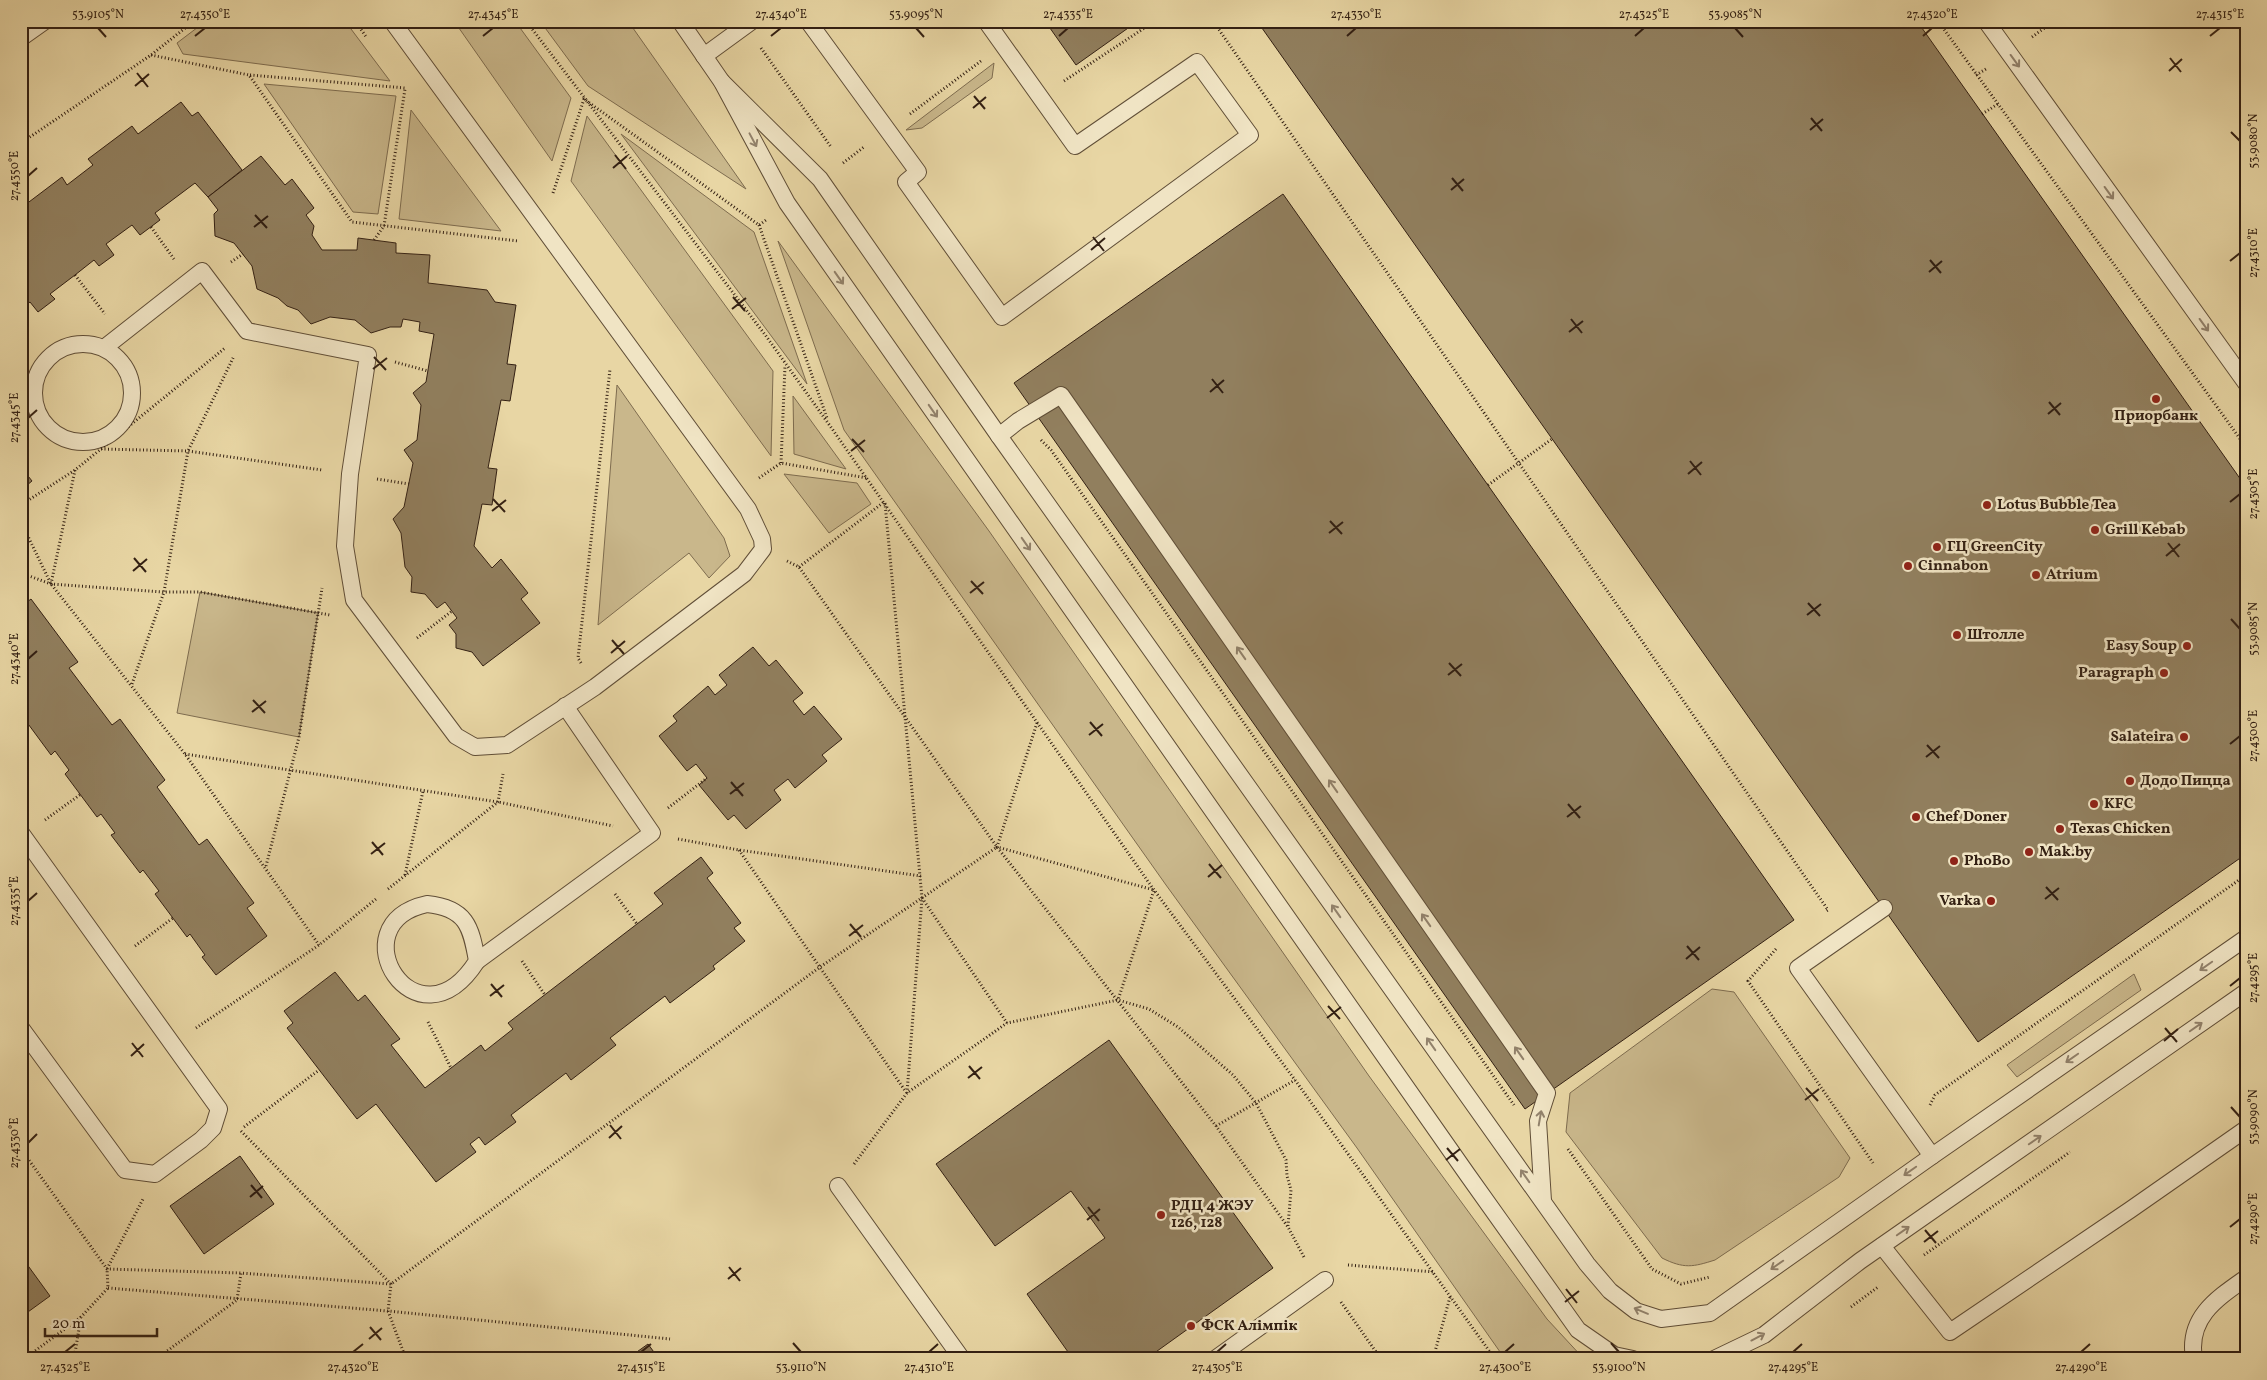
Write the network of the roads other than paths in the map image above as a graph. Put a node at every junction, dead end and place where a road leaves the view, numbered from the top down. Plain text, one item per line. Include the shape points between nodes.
1 (45, 21) edge
2 (392, 21) edge
3 (680, 21) edge
4 (808, 21) edge
5 (986, 21) edge
6 (1986, 21) edge
7 (749, 24) edge
8 (21, 38) edge
9 (704, 56) junction
10 (722, 82) junction
11 (104, 348) junction
12 (2246, 383) edge
13 (28, 410) edge
14 (998, 436) junction
15 (565, 706) junction
16 (22, 834) edge
17 (1884, 908) dead end
18 (2246, 938) edge
19 (477, 961) junction
20 (2246, 992) edge
21 (21, 1028) edge
22 (2246, 1129) edge
23 (1932, 1156) junction
24 (838, 1186) road end
25 (1543, 1202) junction
26 (1882, 1246) junction
27 (2246, 1278) edge
28 (1325, 1280) road end
29 (962, 1359) edge
30 (1215, 1359) edge
31 (1632, 1359) edge
32 (1714, 1359) edge
33 (2194, 1359) edge

1 - 8 lane
2 - 15 lane via 735,493 762,539 763,549 744,574 595,687
3 - 9 lane
4 - 5 lane via 918,172 906,182 1002,317 1250,135 1197,62 1075,146
6 -> 12 lane
7 - 9 lane
9 - 10 lane
10 - 14 lane via 820,179
10 -> 31 lane via 787,203 1578,1330 1614,1355
11 - 13 lane via 81,344 58,350 45,361
11 - 13 lane via 118,357 128,371 132,387 132,404 125,420 114,432 99,441 66,440
11 - 15 lane via 202,271 247,331 368,355 350,474 346,546 354,600 456,736 475,747 507,745
25 -> 14 lane
25 -> 14 lane via 1538,1121 1547,1093 1061,395
15 - 19 lane via 649,829 598,872
16 - 21 lane via 219,1109 212,1128 155,1174 125,1170
17 - 23 lane via 1798,968
18 -> 23 lane
19 - 19 lane via 456,987 442,993 412,991 390,970 386,940 392,926 413,907 441,906 455,911 465,921 472,933
26 -> 20 lane
22 - 26 lane via 1950,1332
23 -> 25 lane via 1710,1313 1688,1316 1661,1319 1636,1311 1610,1291
24 - 29 lane
32 -> 26 lane via 1764,1335
27 - 33 lane via 2213,1301 2199,1321 2192,1344
28 - 30 lane

